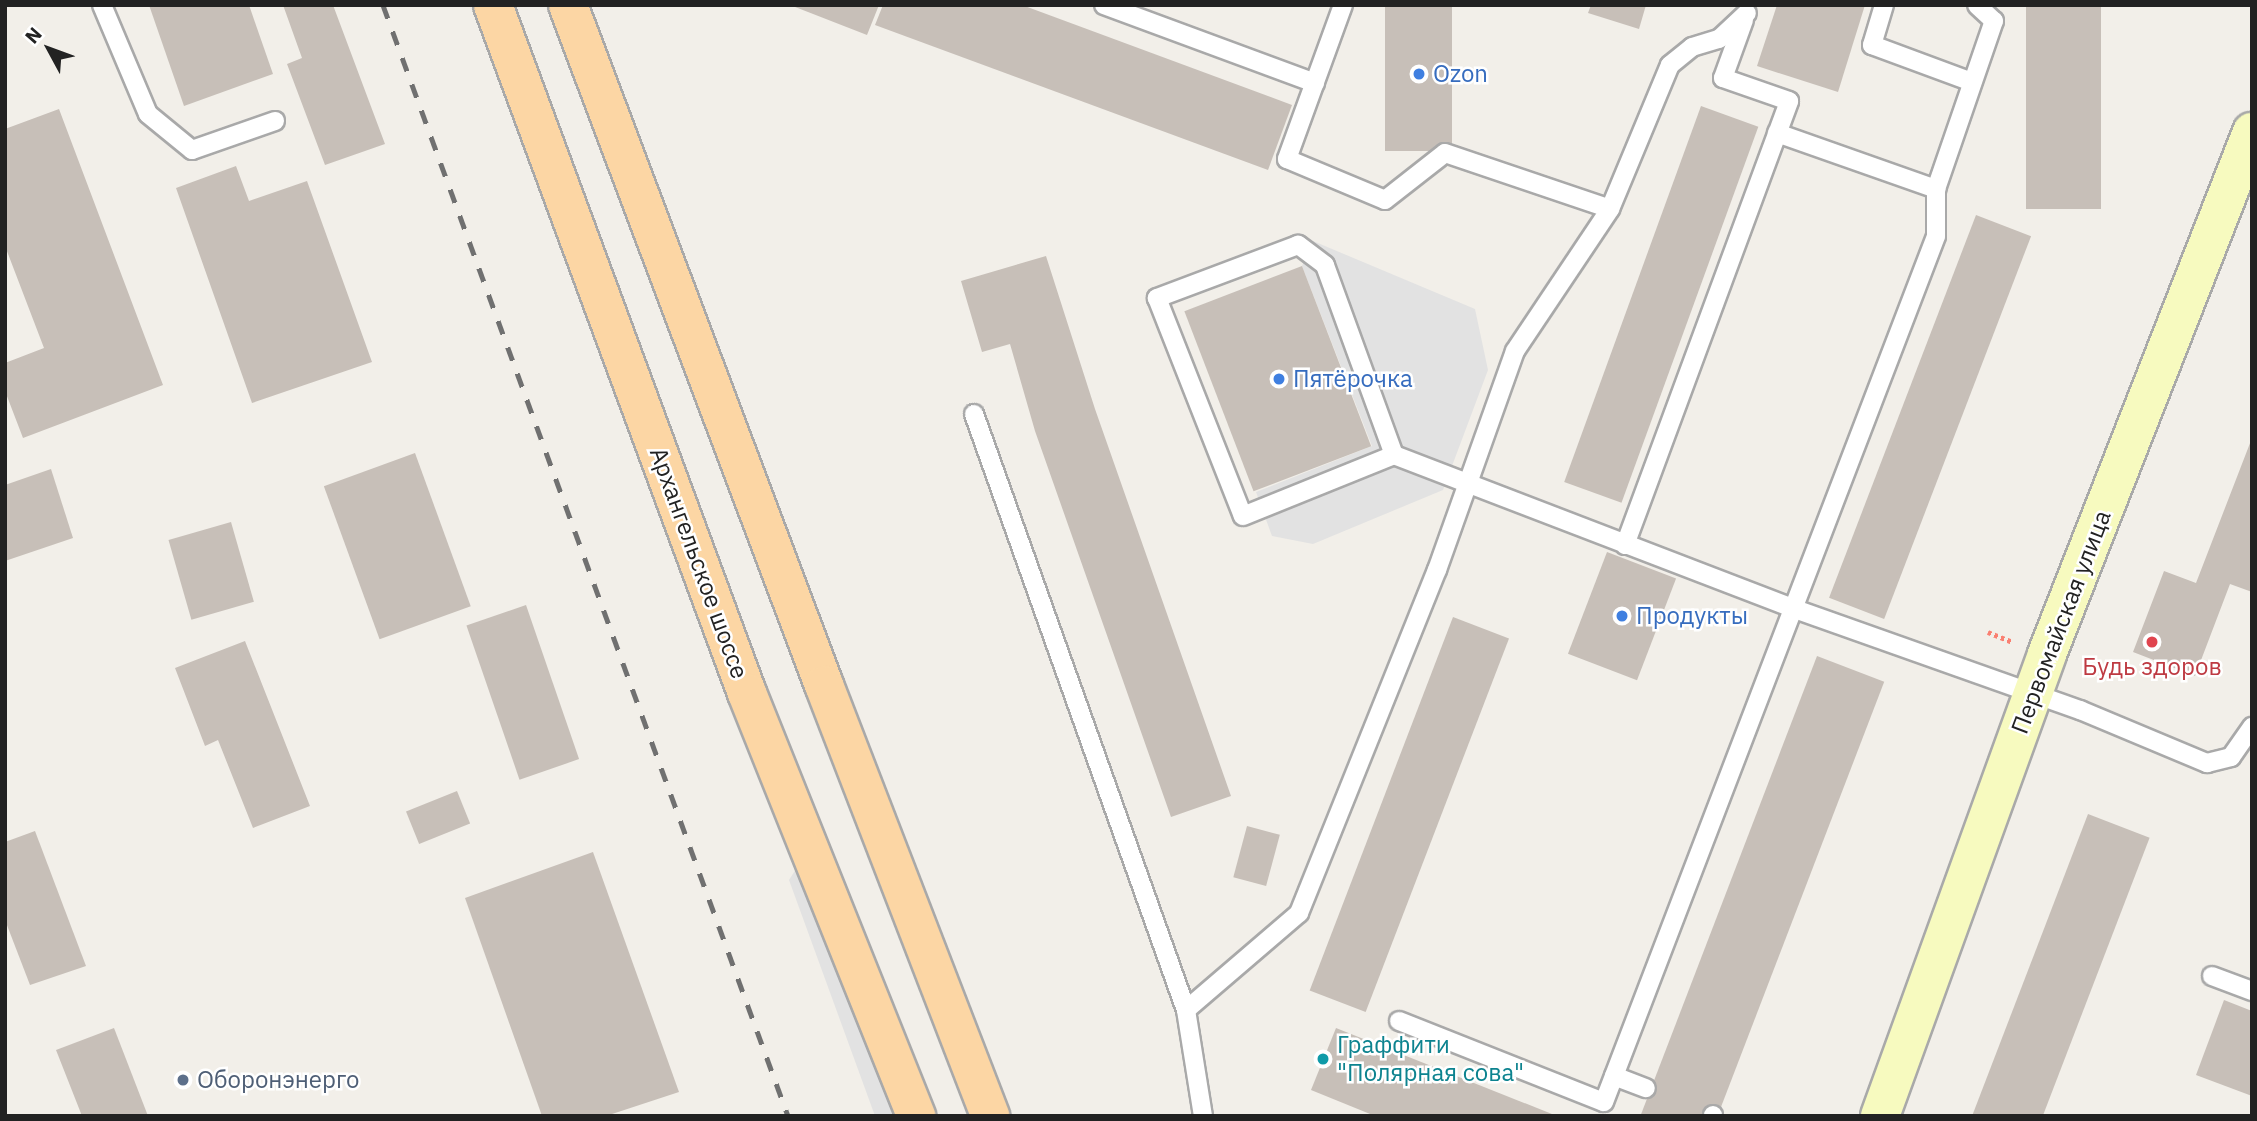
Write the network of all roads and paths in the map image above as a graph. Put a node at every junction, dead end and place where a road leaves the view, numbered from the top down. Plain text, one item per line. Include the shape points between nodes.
1 (102, 5) edge
2 (494, 5) edge
3 (568, 5) edge
4 (1104, 5) edge
5 (1343, 5) edge
6 (1884, 5) edge
7 (1977, 5) edge
8 (1748, 9) edge
9 (1972, 82) junction
10 (1315, 83) junction
11 (275, 121) dead end
12 (2252, 132) edge
13 (1777, 133) junction
14 (1936, 189) junction
15 (1610, 209) junction
16 (974, 414) dead end
17 (1394, 455) junction
18 (1467, 485) junction
19 (1625, 545) junction
20 (1792, 608) junction
21 (1988, 632) dead end
22 (2019, 644) dead end
23 (2032, 693) junction
24 (2252, 727) edge
25 (2212, 976) dead end
26 (2252, 991) edge
27 (1186, 1010) junction
28 (1399, 1021) dead end
29 (1614, 1076) junction
30 (1646, 1088) dead end
31 (916, 1116) edge
32 (990, 1116) edge
33 (1203, 1116) edge
34 (1880, 1116) edge

1 - 11 lane via 148,114 192,150
2 - 31 main road, Архангельское шоссе via 747,693
3 - 32 main road
4 - 10 lane
5 - 10 lane
6 - 9 lane via 1871,45
7 - 9 lane via 1994,20
8 - 13 lane via 1723,78 1789,101
8 - 15 lane via 1719,39 1692,47 1670,65
9 - 14 lane
10 - 15 lane via 1287,159 1385,200 1445,153
12 - 23 street, Первомайская улица
13 - 14 lane
13 - 19 lane
14 - 20 lane via 1936,236
15 - 18 lane via 1515,351
16 - 27 lane
17 - 17 lane via 1243,516 1157,298 1298,245 1325,265
17 - 18 lane
18 - 19 lane
18 - 27 lane via 1300,914
19 - 20 lane
20 - 23 lane
20 - 29 lane
21 - 22 path
23 - 24 lane via 2207,763 2231,757
23 - 34 street, Первомайская улица
25 - 26 lane
27 - 33 lane
28 - 29 lane via 1604,1102
29 - 30 lane

